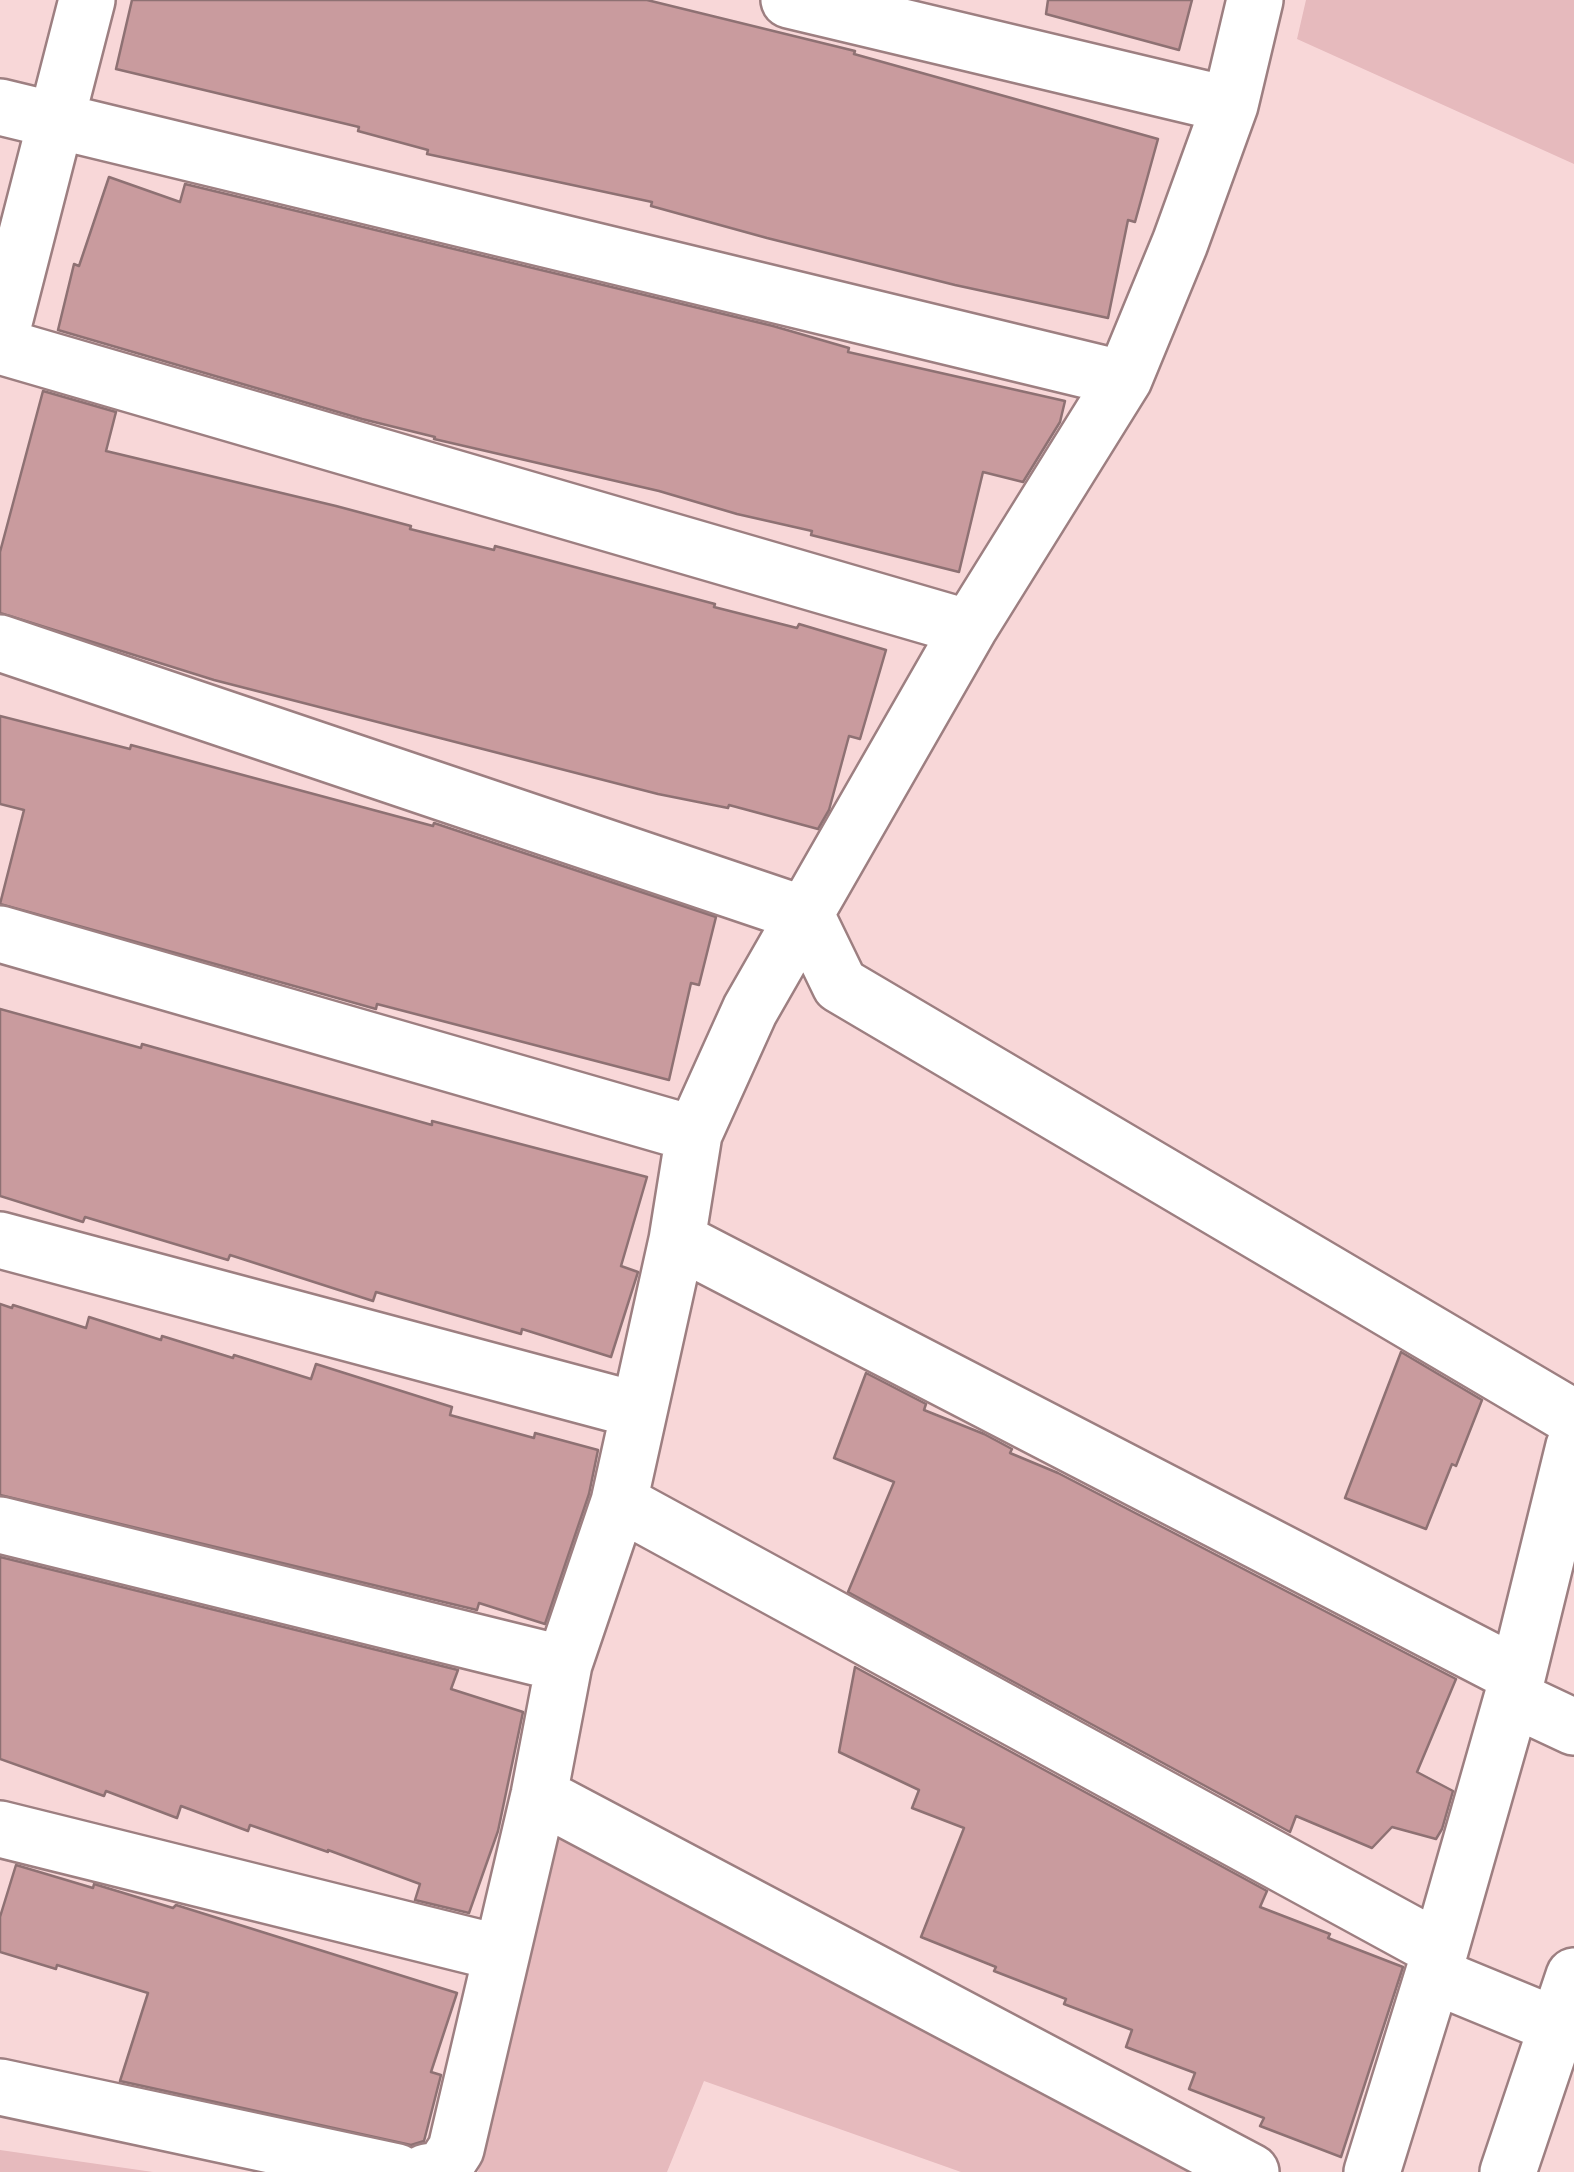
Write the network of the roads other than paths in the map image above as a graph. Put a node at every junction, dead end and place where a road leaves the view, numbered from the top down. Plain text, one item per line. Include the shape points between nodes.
1 (86, 0) edge
2 (789, 0) edge
3 (1255, 0) edge
4 (1230, 105) junction
5 (0, 107) edge
6 (56, 120) junction
7 (0, 338) edge
8 (0, 346) edge
9 (1124, 378) junction
10 (970, 628) junction
11 (0, 643) edge
12 (806, 915) junction
13 (0, 934) edge
14 (694, 1134) junction
15 (0, 1240) edge
16 (677, 1240) junction
17 (638, 1410) junction
18 (1574, 1418) edge
19 (1574, 1446) edge
20 (619, 1502) junction
21 (0, 1525) edge
22 (564, 1664) junction
23 (1514, 1686) junction
24 (1574, 1726) edge
25 (540, 1795) junction
26 (0, 1829) edge
27 (500, 1953) junction
28 (1437, 1962) junction
29 (1568, 2011) edge
30 (0, 2087) edge
31 (398, 2172) edge
32 (426, 2172) edge
33 (1251, 2172) edge
34 (1372, 2172) edge
35 (1508, 2172) edge

1 - 6 street
2 - 4 street
3 - 4 street
4 - 9 street
5 - 6 street
6 - 7 street
6 - 9 street
8 - 10 street
9 - 10 street
10 - 12 street
11 - 12 street
12 - 14 street via 750,1010
12 - 18 street via 840,985
13 - 14 street
14 - 16 street
15 - 17 street
16 - 17 street
16 - 23 street
17 - 20 street
19 - 23 street
20 - 22 street
20 - 28 street
21 - 22 street
22 - 25 street
23 - 24 street
23 - 28 street
25 - 27 street
25 - 33 street
26 - 27 street
27 - 32 street via 456,2149 442,2169
28 - 29 street
28 - 34 street
29 - 35 street
30 - 31 street

